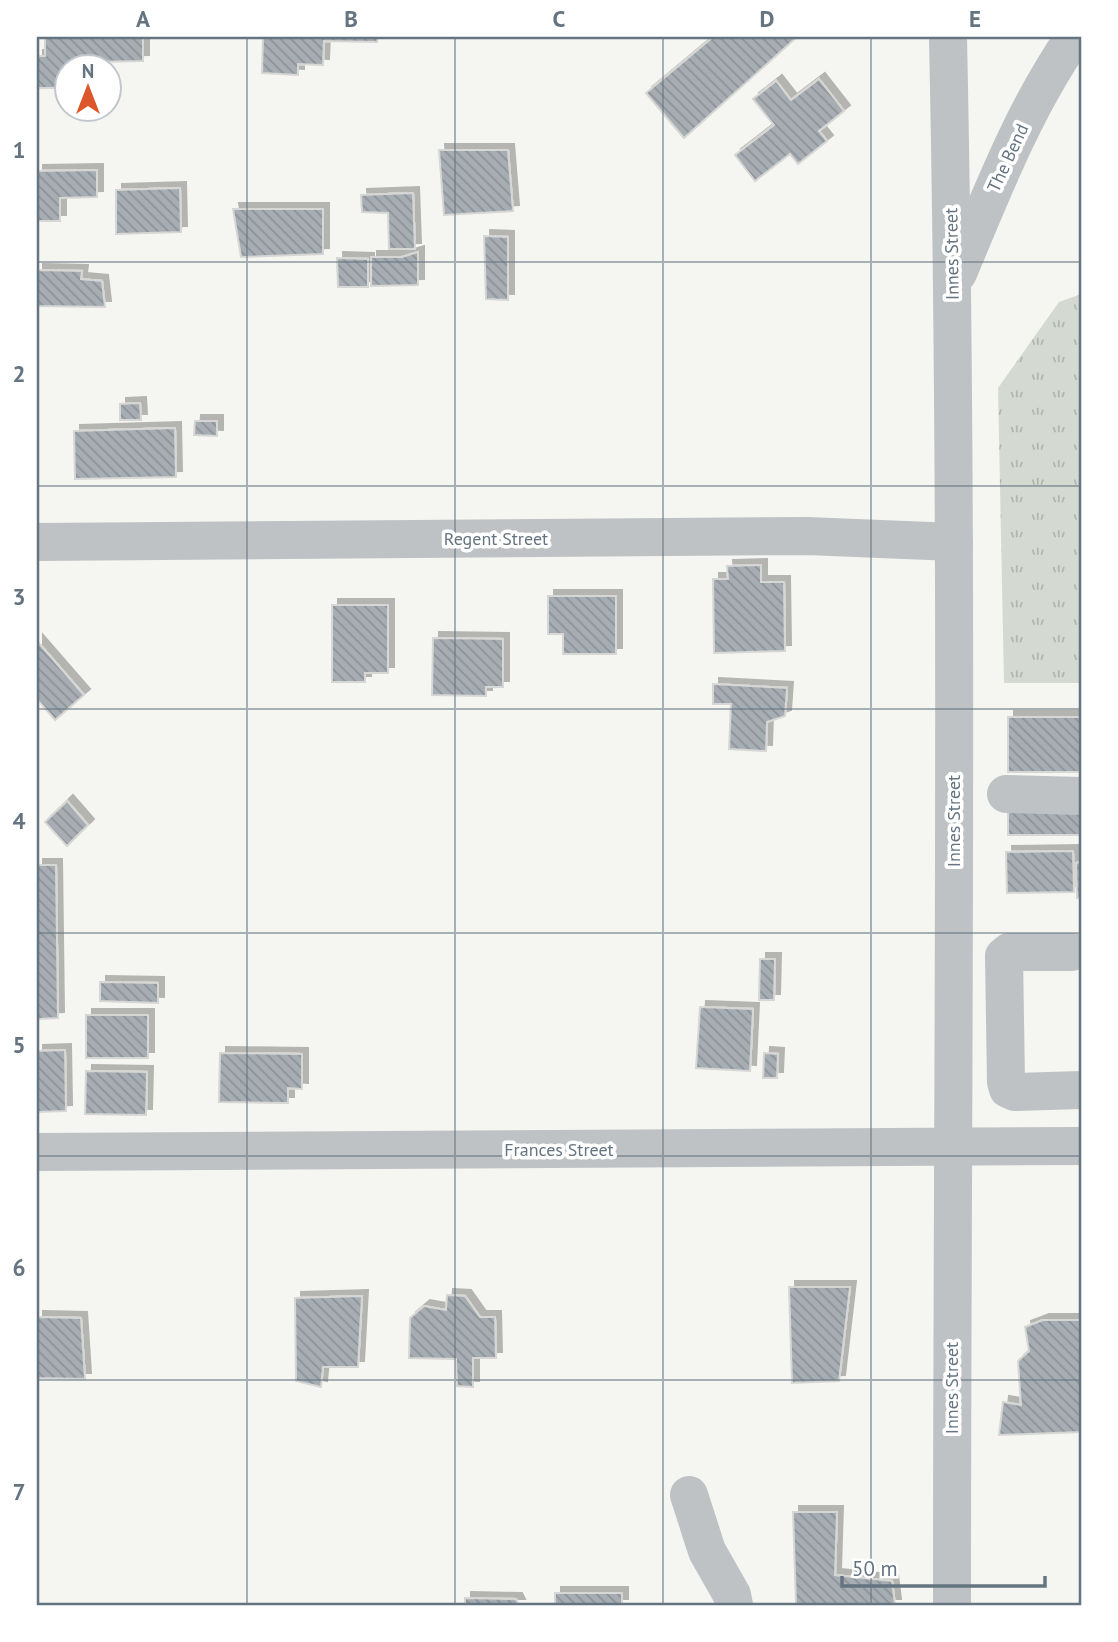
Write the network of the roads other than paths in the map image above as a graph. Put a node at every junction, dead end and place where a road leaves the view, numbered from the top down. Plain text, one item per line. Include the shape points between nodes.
1 (948, 37) edge
2 (1074, 37) edge
3 (953, 285) junction
4 (37, 542) edge
5 (954, 542) junction
6 (1006, 794) dead end
7 (1081, 796) edge
8 (1072, 952) dead end
9 (1081, 1090) edge
10 (1081, 1146) edge
11 (953, 1147) junction
12 (37, 1153) edge
13 (690, 1495) dead end
14 (734, 1605) edge
15 (953, 1605) edge

1 - 3 street, Innes Street
2 - 3 street, The Bend via 1037,96
3 - 5 street, Innes Street
4 - 5 street, Regent Street via 807,536
5 - 11 street, Innes Street
6 - 7 street
8 - 9 street via 1009,952 1004,956 1006,1082 1015,1092
10 - 11 street, Frances Street
11 - 12 street, Frances Street
11 - 15 street, Innes Street
13 - 14 street via 707,1551

